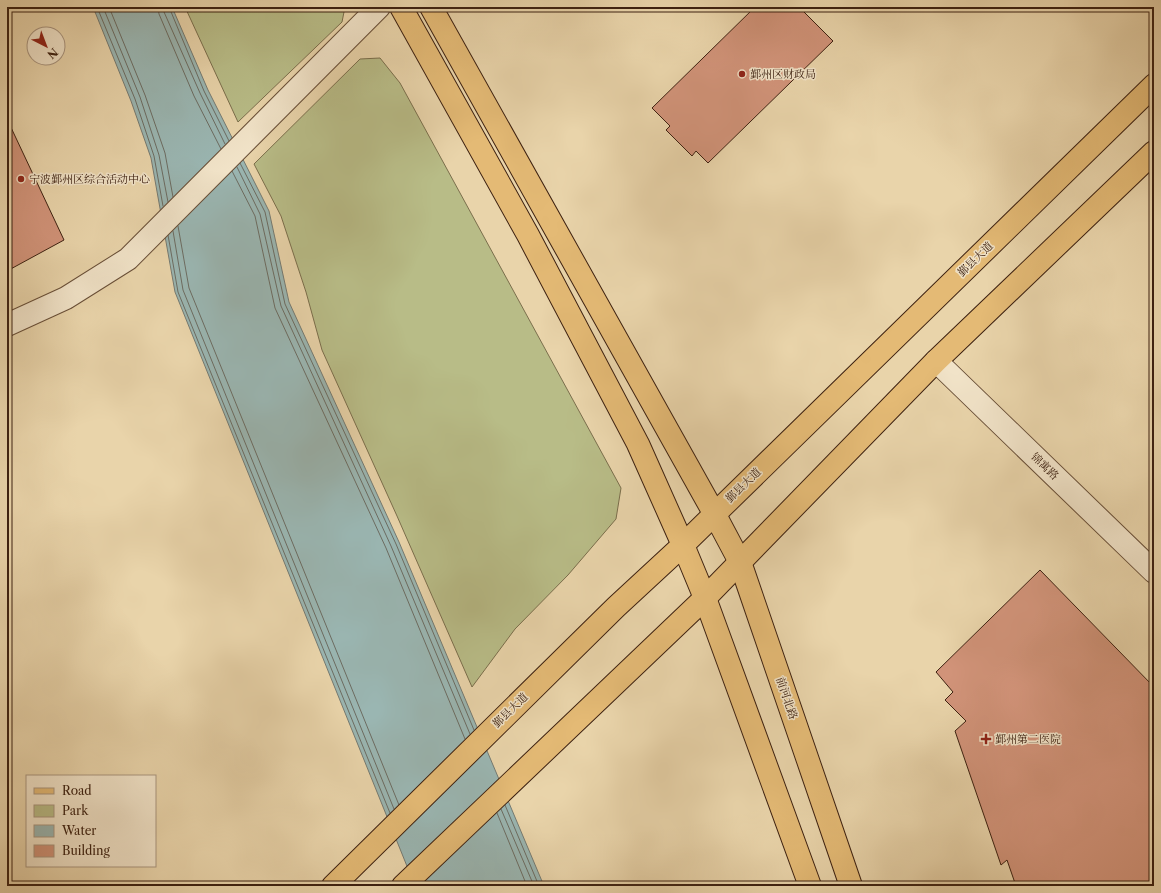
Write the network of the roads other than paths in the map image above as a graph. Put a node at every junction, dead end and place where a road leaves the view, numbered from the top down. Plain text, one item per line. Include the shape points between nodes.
1 (379, 7) edge
2 (402, 7) edge
3 (431, 7) edge
4 (1154, 85) edge
5 (1154, 152) edge
6 (7, 325) edge
7 (936, 361) junction
8 (714, 513) junction
9 (683, 545) junction
10 (740, 562) junction
11 (1154, 572) edge
12 (705, 598) junction
13 (406, 883) edge
14 (333, 886) edge
15 (810, 886) edge
16 (851, 886) edge

1 - 6 street via 128,258 66,298
2 - 9 main road via 547,270 638,444
3 - 8 main road, 前河北路
4 - 8 main road, 鄞县大道
5 - 7 main road
7 - 10 main road
7 - 11 street, 锦寓路
8 - 9 main road, 鄞县大道
8 - 10 main road, 前河北路
9 - 12 main road
9 - 14 main road, 鄞县大道 via 504,716
10 - 12 main road
10 - 16 main road, 前河北路
12 - 13 main road
12 - 15 main road

